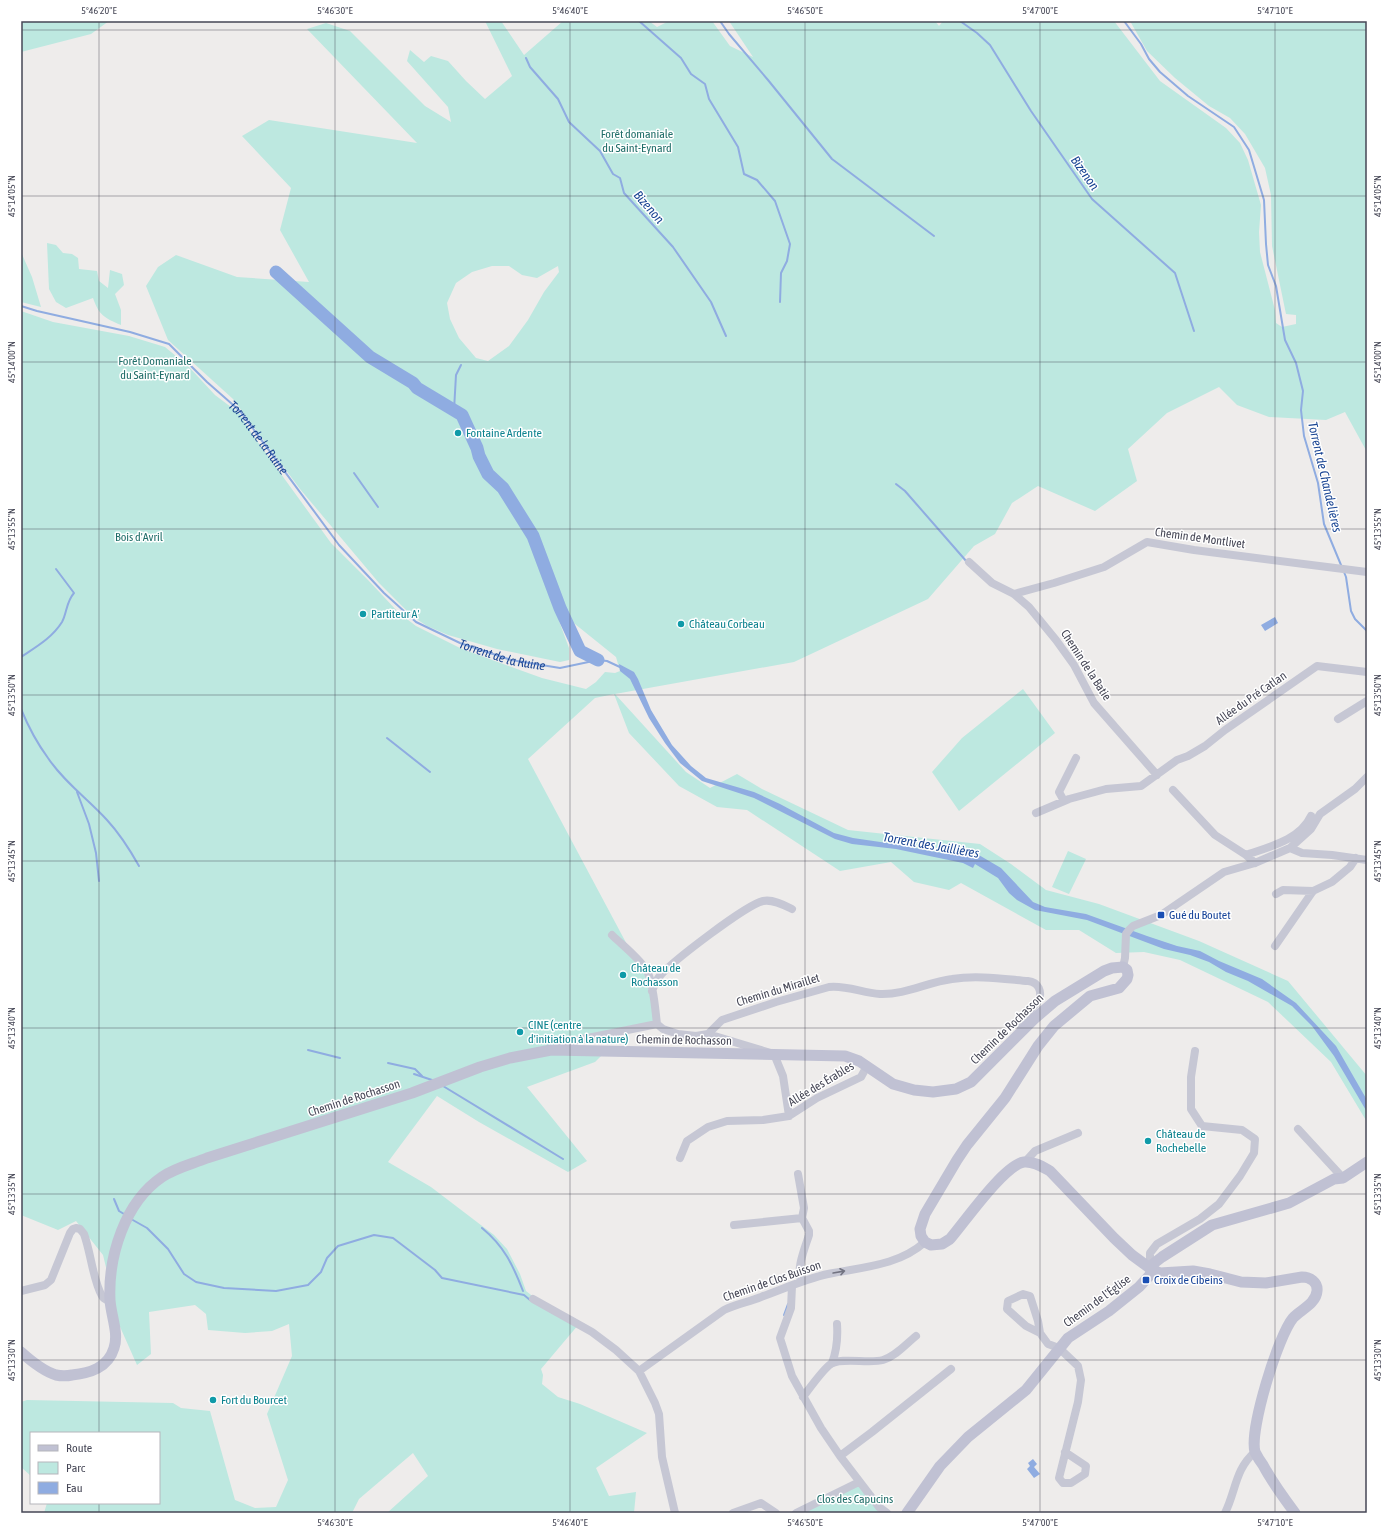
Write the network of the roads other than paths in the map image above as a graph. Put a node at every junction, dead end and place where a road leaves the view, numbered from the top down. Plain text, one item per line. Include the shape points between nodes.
1 (969, 562) dead end
2 (1367, 572) edge
3 (1014, 594) junction
4 (1367, 672) edge
5 (1367, 701) edge
6 (1338, 719) dead end
7 (1076, 758) dead end
8 (1157, 775) junction
9 (1367, 777) edge
10 (1173, 790) dead end
11 (1064, 801) junction
12 (1036, 813) dead end
13 (1311, 816) dead end
14 (1290, 848) junction
15 (1246, 854) junction
16 (1356, 858) junction
17 (1367, 860) edge
18 (1255, 863) junction
19 (1313, 891) junction
20 (1276, 894) dead end
21 (792, 909) dead end
22 (612, 935) dead end
23 (1275, 946) dead end
24 (1123, 967) junction
25 (652, 991) junction
26 (657, 1024) junction
27 (1021, 1032) junction
28 (708, 1034) junction
29 (551, 1050) junction
30 (1195, 1051) dead end
31 (774, 1054) junction
32 (867, 1066) junction
33 (789, 1116) junction
34 (1298, 1129) dead end
35 (1078, 1133) dead end
36 (680, 1158) dead end
37 (1025, 1162) junction
38 (1367, 1162) edge
39 (798, 1174) dead end
40 (1343, 1178) junction
41 (802, 1218) junction
42 (734, 1225) dead end
43 (925, 1242) junction
44 (1150, 1268) junction
45 (801, 1282) junction
46 (792, 1286) junction
47 (21, 1291) edge
48 (533, 1299) dead end
49 (110, 1301) junction
50 (837, 1324) dead end
51 (1040, 1333) junction
52 (916, 1336) dead end
53 (1059, 1348) junction
54 (21, 1352) edge
55 (832, 1363) junction
56 (951, 1369) dead end
57 (639, 1372) junction
58 (804, 1397) junction
59 (1065, 1452) dead end
60 (1255, 1452) junction
61 (840, 1456) junction
62 (859, 1482) junction
63 (675, 1513) edge
64 (733, 1513) edge
65 (776, 1513) edge
66 (796, 1513) edge
67 (887, 1513) edge
68 (907, 1513) edge
69 (1225, 1513) edge
70 (1295, 1513) edge

1 - 3 street, Chemin de la Batie via 992,583
2 - 3 street, Chemin de Montlivet via 1147,542 1104,567
3 - 8 street, Chemin de la Batie via 1029,607 1056,640 1074,665 1094,702
4 - 8 street, Allée du Pré Catlan via 1317,666 1205,746 1177,760
5 - 6 street
7 - 11 street via 1059,792
8 - 11 street, Allée du Pré Catlan via 1141,786 1106,789
9 - 14 street via 1355,789 1320,814 1311,829
10 - 15 street via 1215,835
11 - 12 street, Allée du Pré Catlan
13 - 15 street via 1307,825 1281,843
14 - 16 street via 1302,853
14 - 18 street
15 - 18 street
16 - 17 street
16 - 19 street via 1350,867 1332,882
18 - 24 street via 1224,872 1162,915 1134,926 1126,934
19 - 20 street via 1283,890
19 - 23 street
21 - 25 street via 764,900 752,905 672,964
22 - 25 street via 648,972
24 - 27 street, Chemin de Rochasson via 1104,971 1055,1001
24 - 43 street via 1128,975 1123,984 1115,990 1090,996 1054,1026 1038,1046 1005,1098 967,1145 925,1214 920,1229 920,1236
25 - 26 street
26 - 28 street via 663,1029 686,1036
26 - 29 street via 568,1042
27 - 28 street, Chemin du Miraillet via 1021,1021 1039,1000 1038,986 1033,981 953,978 880,994 829,987 722,1020
27 - 32 street, Chemin de Rochasson via 971,1082 956,1089 933,1092 914,1090 893,1084
28 - 31 street
29 - 31 street, Chemin de Rochasson
29 - 49 street, Chemin de Rochasson via 480,1067 412,1093 207,1158 164,1176 143,1194 122,1228 112,1269
30 - 44 street via 1191,1077 1191,1109 1202,1126 1242,1130 1255,1139 1254,1152 1240,1176 1218,1204 1200,1219 1157,1244 1150,1253
31 - 32 street, Chemin de Rochasson via 845,1056
31 - 33 street via 783,1076
32 - 33 street, Allée des Érables via 861,1077 817,1098
33 - 36 street, Allée des Érables via 727,1121 708,1127 687,1141
34 - 40 street
35 - 37 street via 1034,1150
37 - 43 street via 1017,1165 999,1180 950,1239 942,1244 931,1245
37 - 44 street via 1038,1164 1050,1171 1114,1238
38 - 40 street, Chemin de l'Église
39 - 41 street via 804,1208
40 - 44 street, Chemin de l'Église via 1334,1179 1289,1203 1212,1226 1162,1257
41 - 42 street
41 - 45 street via 809,1235 801,1267
45 -> 43 street, Chemin de Clos Buisson via 878,1265 911,1253
44 - 53 street, Chemin de l'Église via 1150,1275 1139,1287 1068,1338
44 - 60 street via 1160,1273 1193,1271 1241,1282 1266,1283 1308,1277 1313,1279 1317,1292 1313,1301 1293,1318 1272,1364 1259,1411
45 - 46 street, Chemin de Clos Buisson
46 - 57 street, Chemin de Clos Buisson via 724,1310
46 - 58 street via 791,1308 780,1338 792,1376
47 - 49 street via 45,1285 51,1280 70,1233 76,1228 84,1234 102,1296
48 - 57 street via 592,1332
49 - 54 street, Chemin de Rochasson via 115,1347 106,1362 94,1371 77,1375 56,1375 33,1363
50 - 55 street via 837,1349
51 - 51 street via 1030,1296 1023,1294 1008,1301 1007,1309 1026,1326
51 - 53 street via 1048,1344
52 - 55 street via 884,1360
53 - 59 street via 1078,1366 1081,1380
53 - 68 street, Chemin de l'Église via 1026,1390 968,1438 940,1466
55 - 58 street
56 - 61 street
57 - 63 street via 659,1414 662,1457
58 - 61 street
60 - 69 street via 1249,1457 1236,1479
60 - 70 street
61 - 62 street
62 - 66 street
62 - 67 street
64 - 65 street via 761,1503

